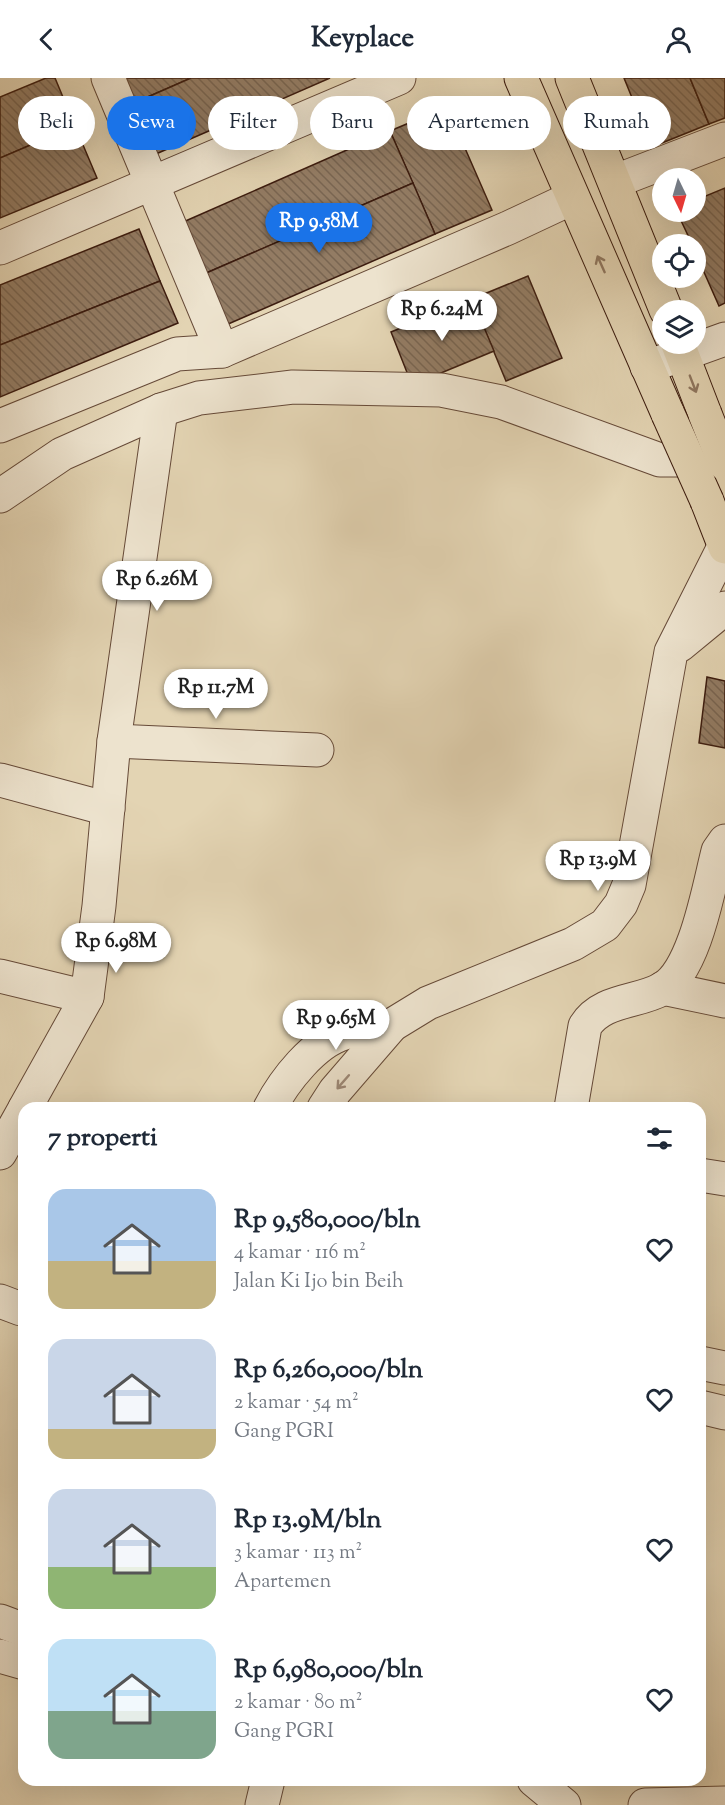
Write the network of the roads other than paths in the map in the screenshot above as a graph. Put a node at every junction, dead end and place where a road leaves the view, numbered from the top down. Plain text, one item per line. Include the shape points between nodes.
1 (108, 78) edge
2 (399, 78) edge
3 (522, 78) edge
4 (572, 78) edge
5 (725, 139) edge
6 (616, 181) junction
7 (152, 182) junction
8 (572, 198) junction
9 (0, 248) edge
10 (663, 300) edge
11 (652, 302) edge
12 (621, 309) junction
13 (725, 339) edge
14 (706, 343) edge
15 (222, 351) junction
16 (671, 354) edge
17 (682, 354) edge
18 (647, 367) junction
19 (162, 410) junction
20 (0, 426) edge
21 (725, 449) edge
22 (725, 464) edge
23 (0, 496) edge
24 (725, 546) edge
25 (725, 608) edge
26 (671, 652) junction
27 (114, 741) junction
28 (317, 750) dead end
29 (0, 780) edge
30 (108, 809) junction
31 (725, 841) edge
32 (0, 976) edge
33 (663, 988) junction
34 (87, 997) junction
35 (725, 1001) edge
36 (392, 1025) junction
37 (28, 1102) edge
38 (274, 1102) edge
39 (328, 1102) edge
40 (572, 1102) edge
41 (18, 1120) edge
42 (0, 1153) edge
43 (706, 1175) edge
44 (725, 1179) edge
45 (706, 1364) edge
46 (725, 1368) edge
47 (706, 1408) edge
48 (725, 1413) edge
49 (0, 1621) edge
50 (18, 1628) edge
51 (0, 1656) edge
52 (18, 1661) edge
53 (267, 1786) edge
54 (541, 1786) edge
55 (725, 1803) edge
56 (262, 1805) edge
57 (564, 1805) edge
58 (645, 1805) edge

1 - 7 street
2 - 7 street
3 - 8 main road
4 - 6 main road
5 - 6 street
6 - 10 main road
7 - 9 street
7 - 15 street
12 -> 8 main road
8 - 15 street
11 - 12 main road
12 - 18 main road
13 - 14 street
15 - 20 street via 177,354
16 - 18 street
17 -> 22 main road, bridge
18 - 24 main road, bridge
19 - 21 street via 199,398 293,387 441,390 501,402 660,460 698,460
19 - 23 street via 62,454
19 - 27 street
24 - 26 street
25 - 26 street
26 - 36 street via 629,885 621,904 605,925 573,944 428,1003
27 - 28 street
27 - 30 street
29 - 30 street
30 - 34 street
31 - 33 street via 718,851 689,957
32 - 34 street
33 - 35 street
33 - 40 street via 606,1007 591,1018 585,1026
34 - 37 street
36 - 38 street via 343,1033 323,1046 296,1066
36 -> 39 street
41 - 42 street
43 - 44 street
45 - 46 street
47 - 48 street
49 - 50 street
51 - 52 street
53 - 56 street
54 - 57 street
55 - 58 street

